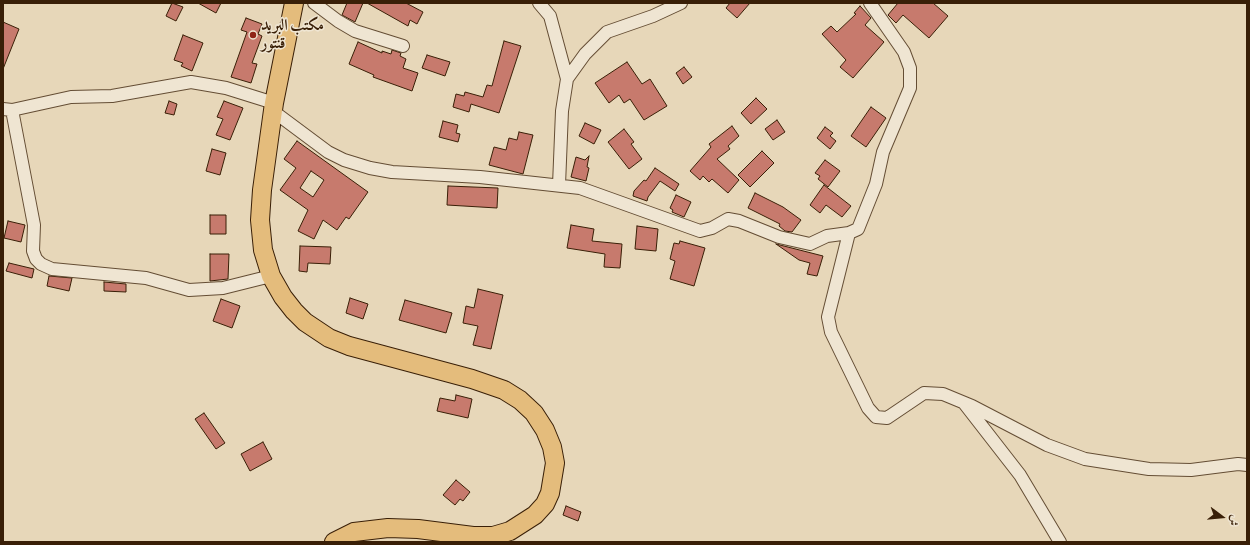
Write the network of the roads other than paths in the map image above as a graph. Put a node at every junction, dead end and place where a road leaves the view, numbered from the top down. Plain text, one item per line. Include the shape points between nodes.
1 (294, 3) edge
2 (314, 3) edge
3 (539, 3) edge
4 (681, 3) edge
5 (870, 3) edge
6 (403, 46) dead end
7 (567, 79) junction
8 (274, 107) junction
9 (8, 109) edge
10 (559, 186) junction
11 (849, 233) junction
12 (271, 276) junction
13 (963, 402) junction
14 (1247, 465) edge
15 (334, 542) edge
16 (1060, 542) edge

1 - 8 main road
2 - 6 street via 355,32
3 - 7 street via 550,16
4 - 7 street via 607,32 585,54
5 - 11 street via 904,52 910,68 910,88 883,152 876,184 858,229
7 - 10 street via 562,111
8 - 9 street via 226,88 191,82 112,96 71,98
8 - 10 street via 328,152 370,168
8 - 12 main road via 260,220 263,250
9 - 12 street via 34,225 33,251 40,264 52,268 146,278 189,290 223,288
10 - 11 street via 580,188 700,231 728,219 779,237 810,244 827,236
11 - 13 street via 828,317 831,332 868,408 876,417 887,418 924,393 943,394
12 - 15 main road via 294,311 329,338 504,390 534,413 552,447 555,463 550,493 535,515 510,531 494,536 473,536 388,528 354,532
13 - 14 street via 1047,445 1085,459 1149,469 1191,470
13 - 16 street via 1020,475

